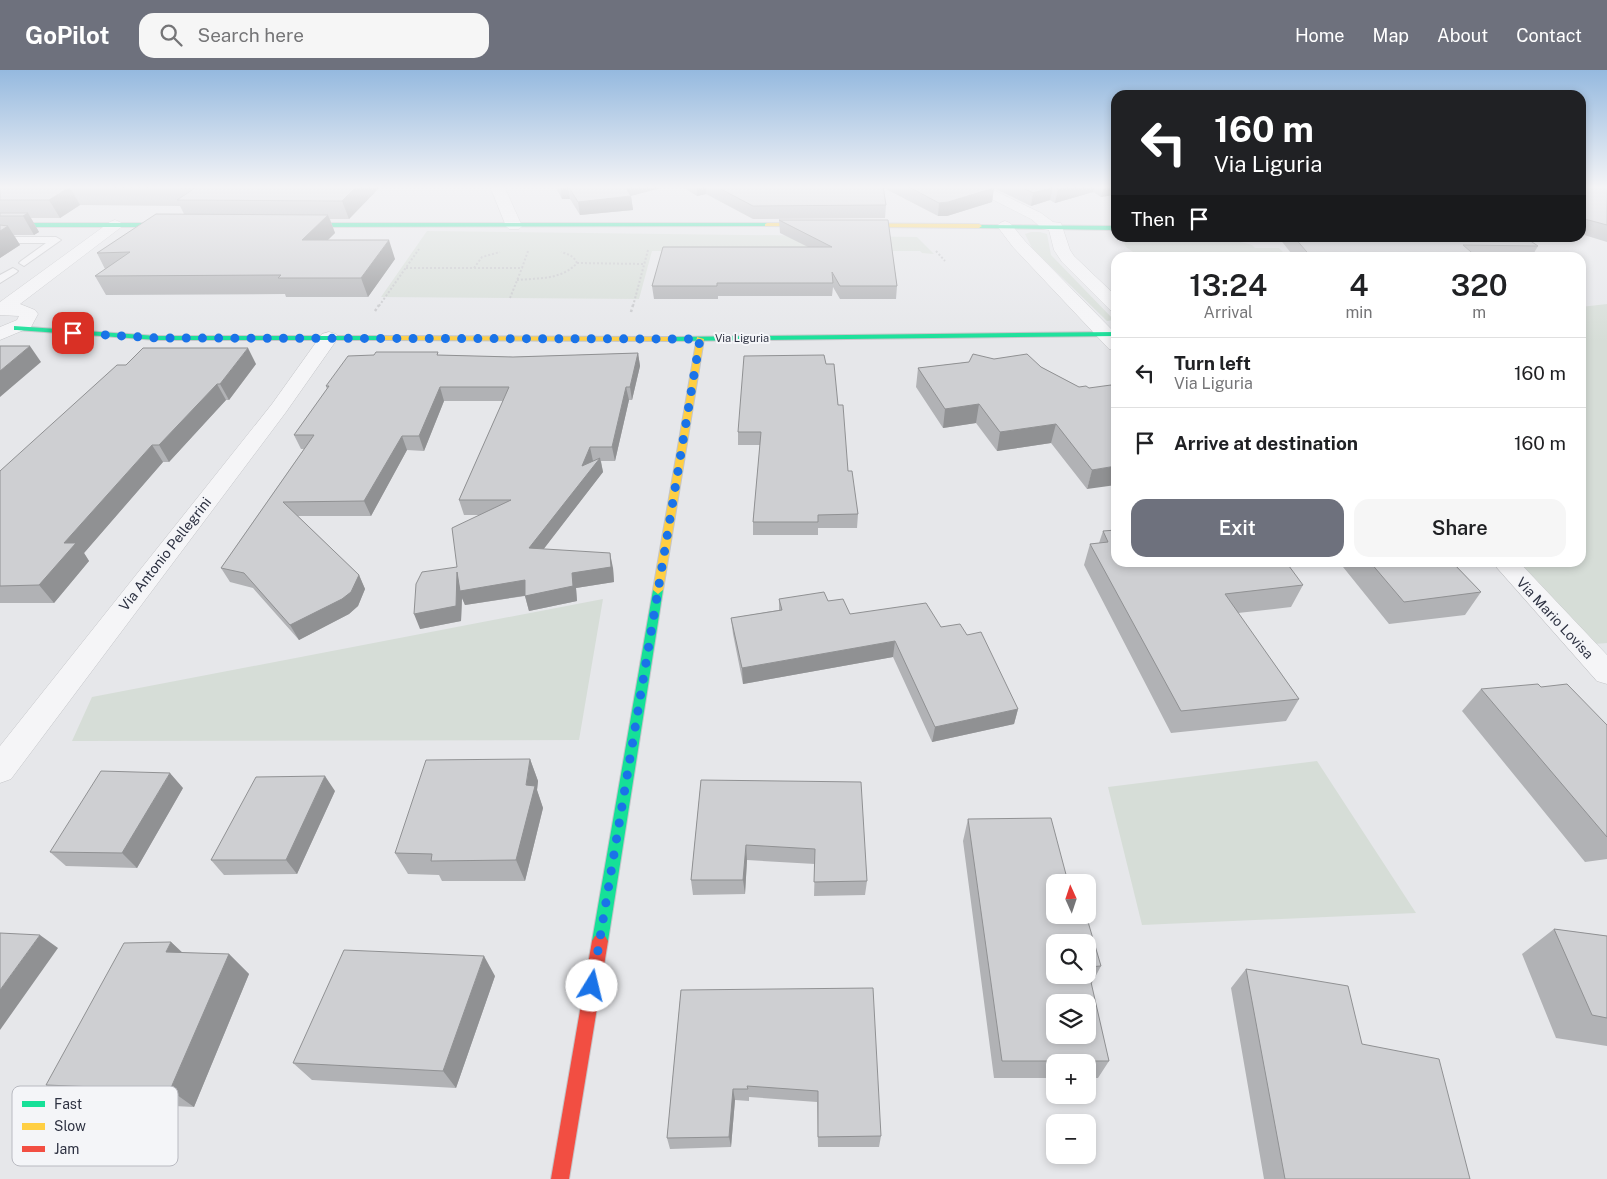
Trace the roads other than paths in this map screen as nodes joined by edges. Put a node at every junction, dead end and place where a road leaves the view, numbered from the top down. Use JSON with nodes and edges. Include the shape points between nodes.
{"nodes":[{"id":1,"x":98,"y":238,"type":"edge"},
{"id":2,"x":1014,"y":238,"type":"edge"},
{"id":3,"x":1057,"y":238,"type":"edge"},
{"id":4,"x":0,"y":240,"type":"edge"},
{"id":5,"x":24,"y":263,"type":"dead end"},
{"id":6,"x":13,"y":271,"type":"dead end"},
{"id":7,"x":0,"y":280,"type":"edge"},
{"id":8,"x":1111,"y":301,"type":"edge"},
{"id":9,"x":1,"y":309,"type":"edge"},
{"id":10,"x":17,"y":328,"type":"junction"},
{"id":11,"x":0,"y":334,"type":"edge"},
{"id":12,"x":1111,"y":336,"type":"edge"},
{"id":13,"x":329,"y":338,"type":"junction"},
{"id":14,"x":1111,"y":338,"type":"edge"},
{"id":15,"x":700,"y":339,"type":"junction"},
{"id":16,"x":1509,"y":567,"type":"edge"},
{"id":17,"x":1607,"y":674,"type":"edge"},
{"id":18,"x":0,"y":770,"type":"edge"},
{"id":19,"x":560,"y":1179,"type":"edge"}],
"edges":[{"from":1,"to":9,"type":"street"},
{"from":2,"to":12,"type":"street"},
{"from":3,"to":8,"type":"street","via":[[1068,259]]},
{"from":4,"to":5,"type":"lane","via":[[56,240]]},
{"from":6,"to":7,"type":"lane"},
{"from":9,"to":10,"type":"street","via":[[20,309],[29,314],[25,323]]},
{"from":10,"to":11,"type":"street"},
{"from":10,"to":13,"type":"street","name":"Via Liguria","via":[[157,338]]},
{"from":13,"to":15,"type":"street","name":"Via Liguria"},
{"from":13,"to":18,"type":"street","name":"Via Antonio Pellegrini","via":[[279,408]]},
{"from":14,"to":15,"type":"street","name":"Via Liguria"},
{"from":15,"to":19,"type":"street"},
{"from":16,"to":17,"type":"street","name":"Via Mario Lovisa"}]}
